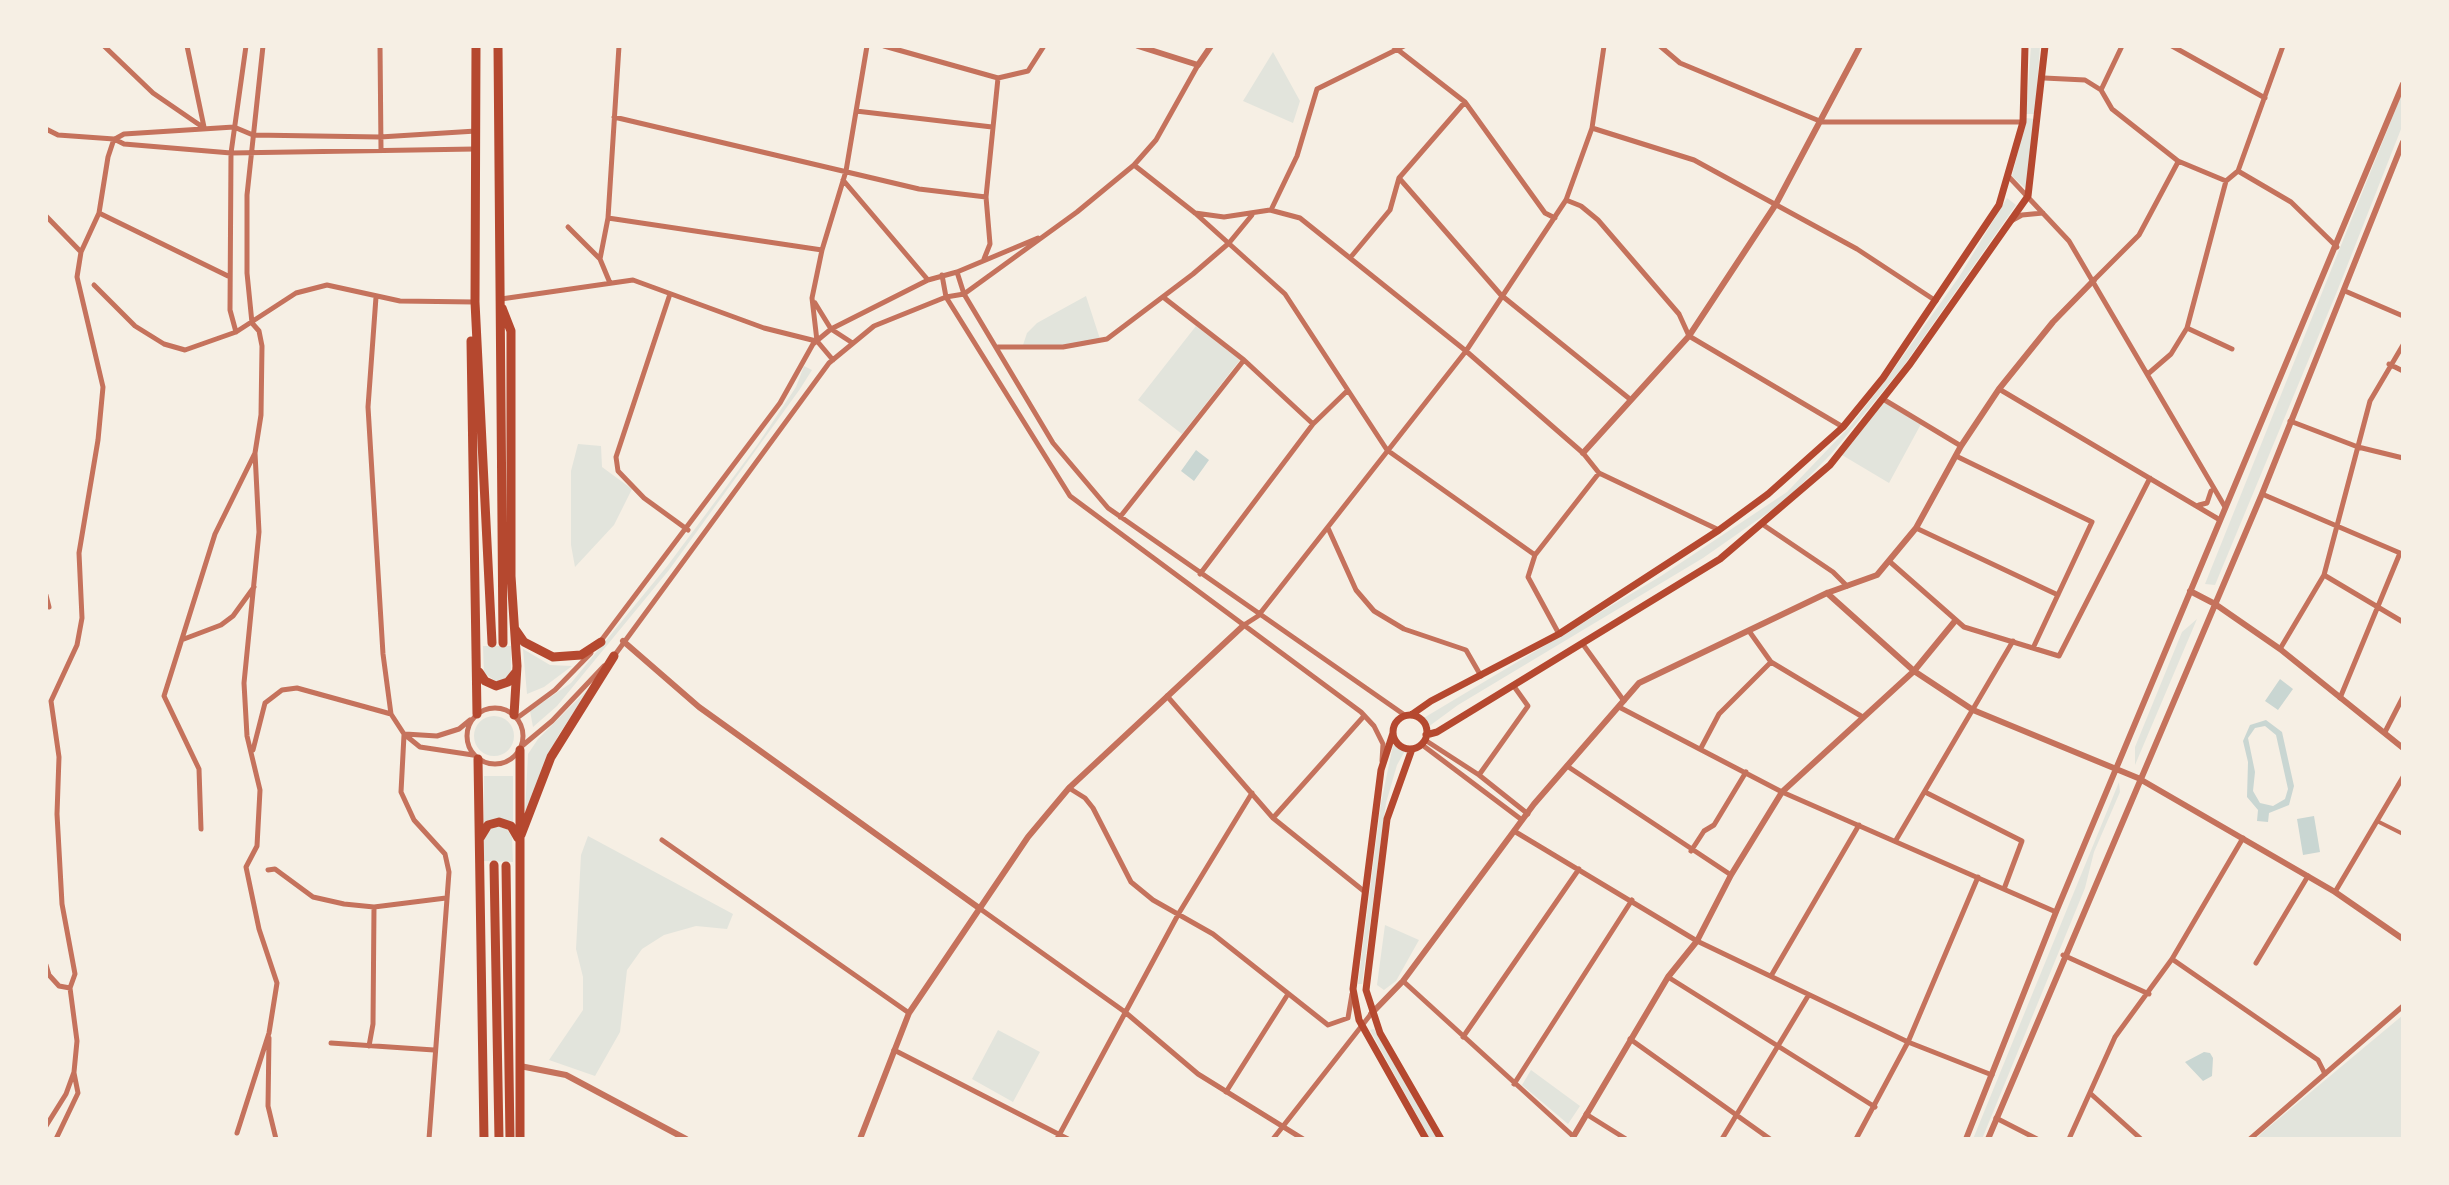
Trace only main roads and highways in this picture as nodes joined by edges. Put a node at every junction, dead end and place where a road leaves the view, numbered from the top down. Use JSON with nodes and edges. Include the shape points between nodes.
{"nodes":[{"id":1,"x":476,"y":46,"type":"edge"},
{"id":2,"x":498,"y":46,"type":"edge"},
{"id":3,"x":2025,"y":46,"type":"edge"},
{"id":4,"x":2045,"y":46,"type":"edge"},
{"id":5,"x":499,"y":299,"type":"junction"},
{"id":6,"x":475,"y":302,"type":"junction"},
{"id":7,"x":514,"y":626,"type":"junction"},
{"id":8,"x":601,"y":642,"type":"road end"},
{"id":9,"x":614,"y":656,"type":"road end"},
{"id":10,"x":478,"y":665,"type":"junction"},
{"id":11,"x":517,"y":666,"type":"junction"},
{"id":12,"x":475,"y":716,"type":"road end"},
{"id":13,"x":515,"y":716,"type":"road end"},
{"id":14,"x":1408,"y":716,"type":"junction"},
{"id":15,"x":1393,"y":733,"type":"junction"},
{"id":16,"x":1424,"y":740,"type":"junction"},
{"id":17,"x":521,"y":748,"type":"road end"},
{"id":18,"x":1412,"y":749,"type":"junction"},
{"id":19,"x":475,"y":757,"type":"road end"},
{"id":20,"x":480,"y":840,"type":"junction"},
{"id":21,"x":518,"y":842,"type":"junction"},
{"id":22,"x":494,"y":865,"type":"dead end"},
{"id":23,"x":506,"y":866,"type":"dead end"},
{"id":24,"x":484,"y":1139,"type":"edge"},
{"id":25,"x":499,"y":1139,"type":"edge"},
{"id":26,"x":510,"y":1139,"type":"edge"},
{"id":27,"x":520,"y":1139,"type":"edge"},
{"id":28,"x":1426,"y":1139,"type":"edge"},
{"id":29,"x":1441,"y":1139,"type":"edge"}],
"edges":[{"from":1,"to":6,"type":"highway"},
{"from":2,"to":5,"type":"highway"},
{"from":3,"to":14,"type":"main road","via":[[2023,122],[1999,205],[1883,378],[1843,427],[1719,530],[1559,634]]},
{"from":4,"to":16,"type":"main road","via":[[2028,196],[1830,465],[1720,559]]},
{"from":5,"to":6,"type":"highway","via":[[497,643]]},
{"from":5,"to":7,"type":"highway","via":[[511,331]]},
{"from":6,"to":10,"type":"highway","via":[[471,390]]},
{"from":7,"to":8,"type":"highway","via":[[524,642],[553,657],[581,655]]},
{"from":7,"to":11,"type":"highway"},
{"from":9,"to":21,"type":"highway","via":[[551,757]]},
{"from":10,"to":11,"type":"highway","via":[[481,677],[496,686],[508,682]]},
{"from":10,"to":12,"type":"highway"},
{"from":11,"to":13,"type":"highway"},
{"from":14,"to":15,"type":"main road","via":[[1395,724]]},
{"from":14,"to":16,"type":"main road","via":[[1425,724]]},
{"from":15,"to":18,"type":"main road","via":[[1397,743]]},
{"from":15,"to":28,"type":"main road","via":[[1381,770],[1353,989],[1361,1024]]},
{"from":16,"to":18,"type":"main road"},
{"from":17,"to":21,"type":"highway"},
{"from":18,"to":29,"type":"main road","via":[[1387,819],[1366,990],[1371,1014]]},
{"from":19,"to":20,"type":"highway"},
{"from":20,"to":21,"type":"highway","via":[[484,829],[499,822],[511,826]]},
{"from":20,"to":24,"type":"highway"},
{"from":21,"to":27,"type":"highway"},
{"from":22,"to":25,"type":"highway"},
{"from":23,"to":26,"type":"highway"}]}
